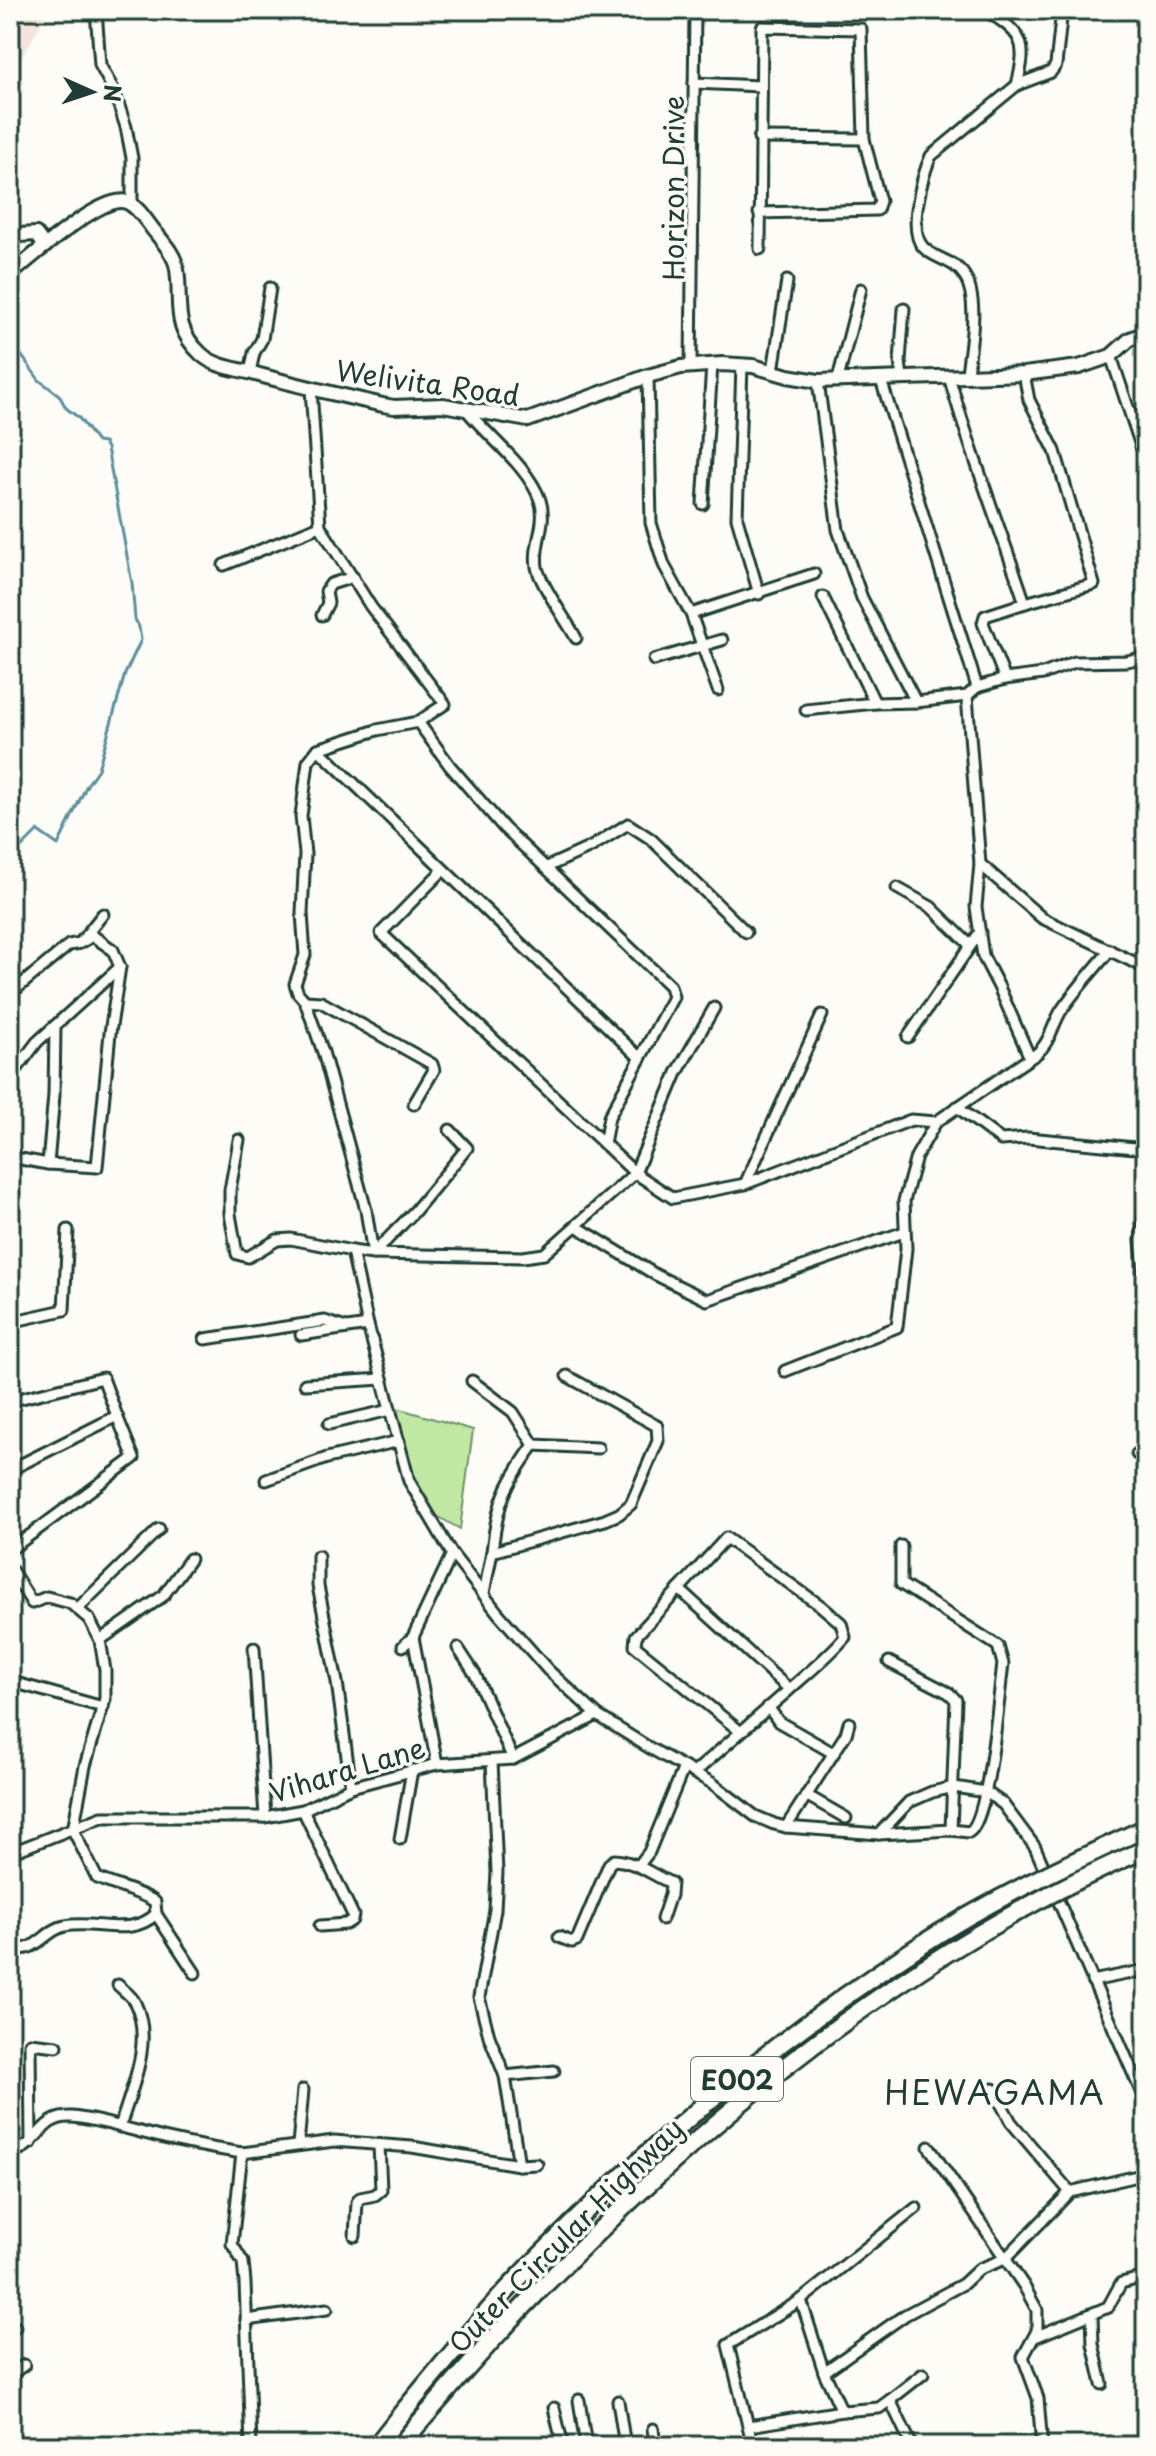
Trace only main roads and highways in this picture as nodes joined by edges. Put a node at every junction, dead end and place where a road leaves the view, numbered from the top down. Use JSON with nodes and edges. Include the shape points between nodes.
{"nodes":[{"id":1,"x":1146,"y":1828,"type":"edge"},
{"id":2,"x":1146,"y":1849,"type":"edge"},
{"id":3,"x":376,"y":2446,"type":"edge"},
{"id":4,"x":400,"y":2446,"type":"edge"}],
"edges":[{"from":1,"to":3,"type":"highway","name":"Outer Circular Highway","number":"E002","bridge":true,"via":[[1037,1878],[916,1948],[772,2051],[600,2197],[507,2291]]},
{"from":2,"to":4,"type":"highway","name":"Outer Circular Highway","number":"E002","bridge":true,"via":[[1056,1890],[926,1964],[780,2070],[676,2156],[603,2226]]}]}
